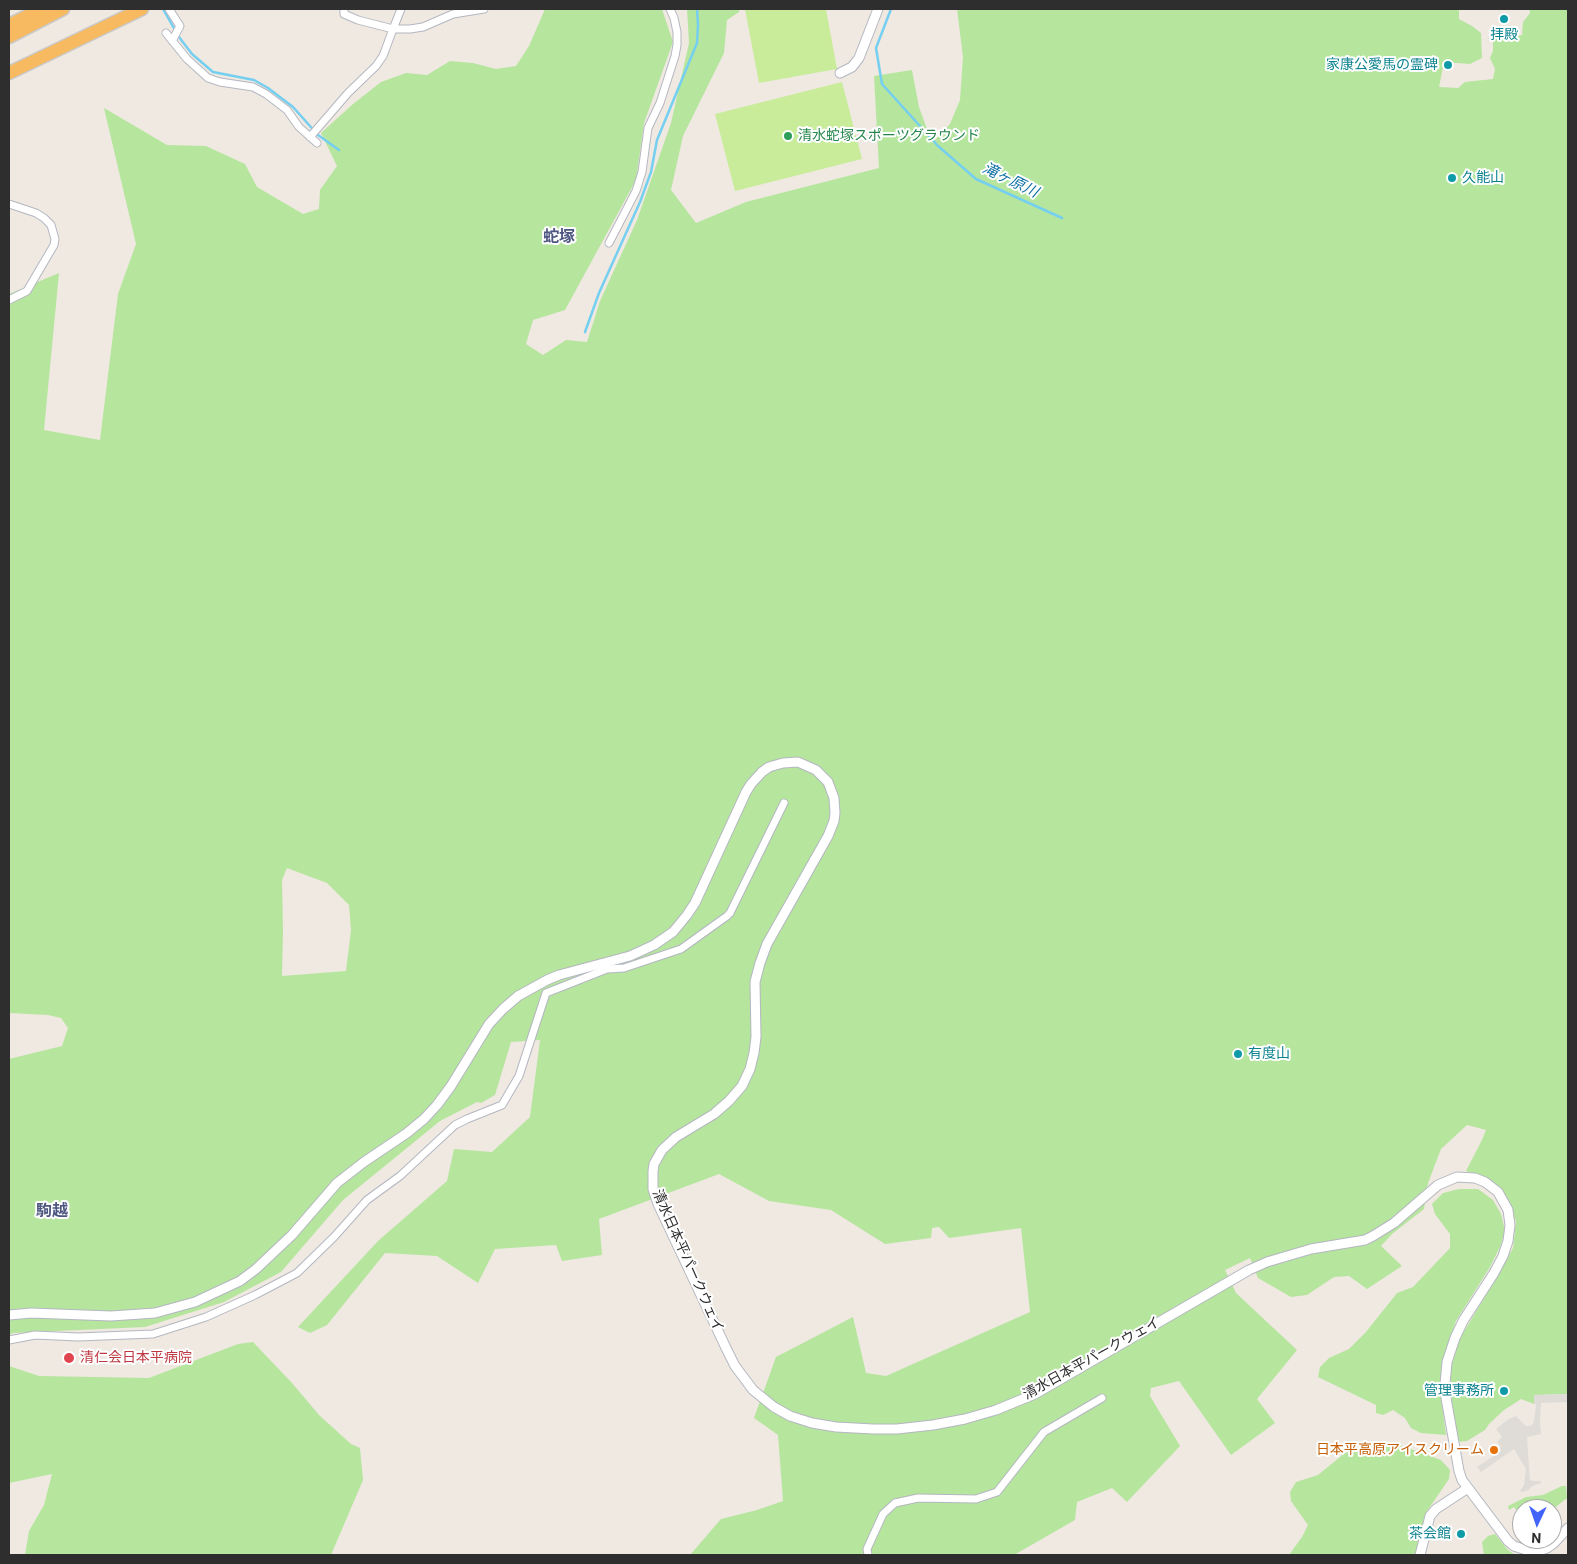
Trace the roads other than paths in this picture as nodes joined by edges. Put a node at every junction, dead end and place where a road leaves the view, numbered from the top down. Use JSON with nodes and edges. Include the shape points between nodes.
{"nodes":[{"id":1,"x":41,"y":9,"type":"edge"},
{"id":2,"x":63,"y":9,"type":"edge"},
{"id":3,"x":142,"y":9,"type":"edge"},
{"id":4,"x":169,"y":9,"type":"edge"},
{"id":5,"x":344,"y":9,"type":"edge"},
{"id":6,"x":401,"y":9,"type":"edge"},
{"id":7,"x":484,"y":9,"type":"edge"},
{"id":8,"x":670,"y":9,"type":"edge"},
{"id":9,"x":878,"y":9,"type":"edge"},
{"id":10,"x":9,"y":25,"type":"edge"},
{"id":11,"x":393,"y":29,"type":"junction"},
{"id":12,"x":166,"y":33,"type":"dead end"},
{"id":13,"x":9,"y":37,"type":"edge"},
{"id":14,"x":172,"y":41,"type":"junction"},
{"id":15,"x":9,"y":73,"type":"edge"},
{"id":16,"x":840,"y":73,"type":"dead end"},
{"id":17,"x":310,"y":136,"type":"junction"},
{"id":18,"x":317,"y":143,"type":"dead end"},
{"id":19,"x":9,"y":204,"type":"edge"},
{"id":20,"x":609,"y":243,"type":"dead end"},
{"id":21,"x":9,"y":300,"type":"edge"},
{"id":22,"x":784,"y":803,"type":"dead end"},
{"id":23,"x":9,"y":1315,"type":"edge"},
{"id":24,"x":9,"y":1340,"type":"edge"},
{"id":25,"x":1102,"y":1398,"type":"dead end"},
{"id":26,"x":1468,"y":1488,"type":"junction"},
{"id":27,"x":1568,"y":1528,"type":"edge"},
{"id":28,"x":868,"y":1555,"type":"edge"},
{"id":29,"x":1420,"y":1555,"type":"edge"}],
"edges":[{"from":1,"to":10,"type":"highway"},
{"from":2,"to":13,"type":"highway"},
{"from":3,"to":15,"type":"highway"},
{"from":4,"to":14,"type":"street","via":[[180,26]]},
{"from":5,"to":11,"type":"street","via":[[344,14],[358,20]]},
{"from":6,"to":11,"type":"street"},
{"from":7,"to":11,"type":"street","via":[[453,14],[423,27]]},
{"from":8,"to":20,"type":"street","via":[[677,32],[675,56],[648,128],[636,191]]},
{"from":9,"to":16,"type":"street","via":[[859,58],[852,67]]},
{"from":11,"to":17,"type":"street","via":[[376,66]]},
{"from":12,"to":14,"type":"street"},
{"from":14,"to":17,"type":"street","via":[[208,78],[253,87],[266,94],[287,110]]},
{"from":17,"to":18,"type":"street"},
{"from":19,"to":21,"type":"street","via":[[44,218],[51,225],[55,239],[28,291]]},
{"from":22,"to":24,"type":"street","via":[[727,916],[681,949],[624,968],[607,969],[546,993],[519,1076],[502,1105],[455,1125],[400,1176],[367,1200],[298,1273],[206,1317],[153,1334],[35,1335]]},
{"from":23,"to":26,"type":"street","name":"清水日本平パークウェイ","via":[[155,1313],[202,1299],[256,1270],[337,1183],[431,1112],[489,1024],[518,996],[559,975],[630,956],[673,932],[695,903],[756,777],[769,767],[798,762],[816,770],[828,782],[834,798],[834,821],[760,962],[755,982],[754,1053],[750,1069],[742,1086],[729,1101],[662,1150],[654,1164],[652,1180],[658,1204],[726,1348],[753,1390],[774,1407],[801,1420],[836,1427],[897,1429],[947,1423],[996,1410],[1035,1394],[1250,1270],[1311,1249],[1365,1240],[1394,1223],[1438,1185],[1457,1177],[1475,1178],[1498,1192],[1508,1210],[1510,1234],[1494,1273],[1463,1321],[1451,1349],[1446,1372],[1446,1398],[1459,1471]]},
{"from":25,"to":28,"type":"street","via":[[1044,1432],[997,1492],[976,1499],[918,1498],[895,1503],[883,1514]]},
{"from":26,"to":27,"type":"street","via":[[1508,1541],[1520,1549],[1539,1551],[1547,1548]]},
{"from":26,"to":29,"type":"street","via":[[1430,1516]]}]}
